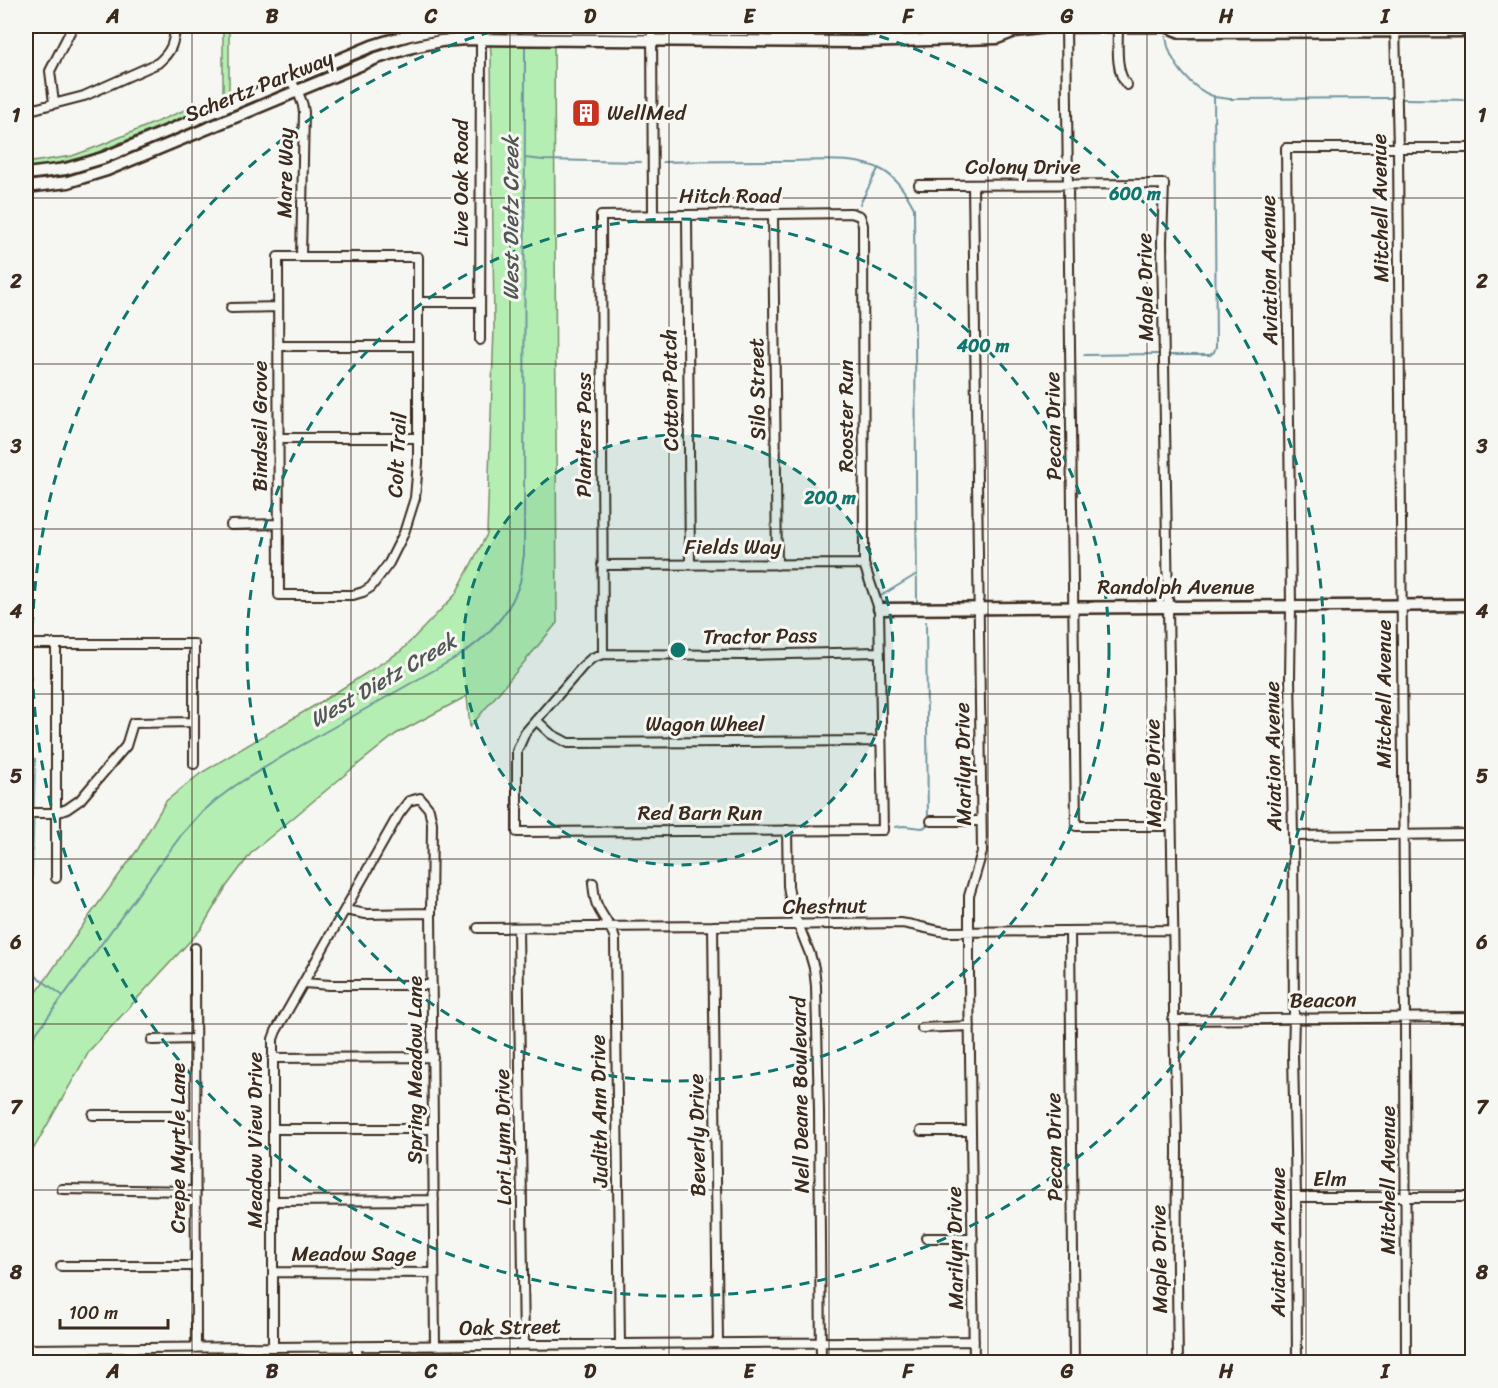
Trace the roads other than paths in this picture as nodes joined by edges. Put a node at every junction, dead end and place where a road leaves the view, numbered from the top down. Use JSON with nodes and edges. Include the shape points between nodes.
{"nodes":[{"id":1,"x":73,"y":26,"type":"edge"},
{"id":2,"x":176,"y":26,"type":"edge"},
{"id":3,"x":482,"y":26,"type":"edge"},
{"id":4,"x":1066,"y":26,"type":"edge"},
{"id":5,"x":1118,"y":26,"type":"edge"},
{"id":6,"x":1167,"y":26,"type":"edge"},
{"id":7,"x":595,"y":27,"type":"edge"},
{"id":8,"x":937,"y":27,"type":"junction"},
{"id":9,"x":974,"y":27,"type":"edge"},
{"id":10,"x":1395,"y":28,"type":"edge"},
{"id":11,"x":652,"y":29,"type":"junction"},
{"id":12,"x":811,"y":29,"type":"junction"},
{"id":13,"x":861,"y":29,"type":"junction"},
{"id":14,"x":1180,"y":29,"type":"edge"},
{"id":15,"x":1234,"y":29,"type":"edge"},
{"id":16,"x":734,"y":30,"type":"junction"},
{"id":17,"x":1015,"y":31,"type":"junction"},
{"id":18,"x":1473,"y":31,"type":"edge"},
{"id":19,"x":695,"y":35,"type":"junction"},
{"id":20,"x":481,"y":40,"type":"junction"},
{"id":21,"x":936,"y":40,"type":"junction"},
{"id":22,"x":973,"y":40,"type":"junction"},
{"id":23,"x":595,"y":41,"type":"junction"},
{"id":24,"x":652,"y":42,"type":"junction"},
{"id":25,"x":734,"y":42,"type":"junction"},
{"id":26,"x":811,"y":42,"type":"junction"},
{"id":27,"x":861,"y":42,"type":"junction"},
{"id":28,"x":291,"y":81,"type":"junction"},
{"id":29,"x":1127,"y":86,"type":"dead end"},
{"id":30,"x":297,"y":91,"type":"junction"},
{"id":31,"x":54,"y":104,"type":"junction"},
{"id":32,"x":26,"y":111,"type":"edge"},
{"id":33,"x":1398,"y":148,"type":"junction"},
{"id":34,"x":1473,"y":148,"type":"edge"},
{"id":35,"x":26,"y":174,"type":"edge"},
{"id":36,"x":919,"y":184,"type":"dead end"},
{"id":37,"x":1164,"y":184,"type":"joint"},
{"id":38,"x":973,"y":185,"type":"junction"},
{"id":39,"x":1069,"y":185,"type":"junction"},
{"id":40,"x":26,"y":187,"type":"edge"},
{"id":41,"x":653,"y":214,"type":"junction"},
{"id":42,"x":687,"y":214,"type":"junction"},
{"id":43,"x":773,"y":214,"type":"junction"},
{"id":44,"x":601,"y":216,"type":"joint"},
{"id":45,"x":860,"y":216,"type":"joint"},
{"id":46,"x":302,"y":257,"type":"junction"},
{"id":47,"x":418,"y":302,"type":"junction"},
{"id":48,"x":480,"y":302,"type":"junction"},
{"id":49,"x":278,"y":307,"type":"junction"},
{"id":50,"x":231,"y":308,"type":"dead end"},
{"id":51,"x":480,"y":340,"type":"dead end"},
{"id":52,"x":278,"y":346,"type":"junction"},
{"id":53,"x":418,"y":346,"type":"junction"},
{"id":54,"x":278,"y":438,"type":"junction"},
{"id":55,"x":418,"y":438,"type":"junction"},
{"id":56,"x":279,"y":524,"type":"junction"},
{"id":57,"x":231,"y":525,"type":"dead end"},
{"id":58,"x":864,"y":564,"type":"junction"},
{"id":59,"x":602,"y":565,"type":"junction"},
{"id":60,"x":690,"y":565,"type":"junction"},
{"id":61,"x":777,"y":565,"type":"junction"},
{"id":62,"x":279,"y":595,"type":"joint"},
{"id":63,"x":1473,"y":604,"type":"edge"},
{"id":64,"x":1402,"y":605,"type":"junction"},
{"id":65,"x":1291,"y":606,"type":"junction"},
{"id":66,"x":1168,"y":607,"type":"junction"},
{"id":67,"x":980,"y":608,"type":"junction"},
{"id":68,"x":1074,"y":608,"type":"junction"},
{"id":69,"x":879,"y":609,"type":"junction"},
{"id":70,"x":26,"y":644,"type":"edge"},
{"id":71,"x":56,"y":644,"type":"junction"},
{"id":72,"x":879,"y":652,"type":"junction"},
{"id":73,"x":603,"y":654,"type":"junction"},
{"id":74,"x":536,"y":720,"type":"junction"},
{"id":75,"x":194,"y":722,"type":"junction"},
{"id":76,"x":881,"y":741,"type":"junction"},
{"id":77,"x":194,"y":764,"type":"dead end"},
{"id":78,"x":420,"y":798,"type":"joint"},
{"id":79,"x":26,"y":813,"type":"edge"},
{"id":80,"x":56,"y":813,"type":"junction"},
{"id":81,"x":931,"y":821,"type":"dead end"},
{"id":82,"x":981,"y":821,"type":"junction"},
{"id":83,"x":1171,"y":826,"type":"junction"},
{"id":84,"x":787,"y":830,"type":"junction"},
{"id":85,"x":883,"y":830,"type":"joint"},
{"id":86,"x":1473,"y":834,"type":"edge"},
{"id":87,"x":1403,"y":835,"type":"junction"},
{"id":88,"x":1293,"y":836,"type":"junction"},
{"id":89,"x":56,"y":878,"type":"dead end"},
{"id":90,"x":593,"y":883,"type":"dead end"},
{"id":91,"x":345,"y":910,"type":"junction"},
{"id":92,"x":431,"y":913,"type":"junction"},
{"id":93,"x":798,"y":925,"type":"junction"},
{"id":94,"x":713,"y":926,"type":"junction"},
{"id":95,"x":610,"y":927,"type":"junction"},
{"id":96,"x":478,"y":928,"type":"dead end"},
{"id":97,"x":518,"y":928,"type":"junction"},
{"id":98,"x":1173,"y":930,"type":"junction"},
{"id":99,"x":969,"y":931,"type":"junction"},
{"id":100,"x":1070,"y":931,"type":"junction"},
{"id":101,"x":195,"y":948,"type":"dead end"},
{"id":102,"x":304,"y":983,"type":"junction"},
{"id":103,"x":432,"y":985,"type":"junction"},
{"id":104,"x":1405,"y":1017,"type":"junction"},
{"id":105,"x":1473,"y":1017,"type":"edge"},
{"id":106,"x":1294,"y":1018,"type":"junction"},
{"id":107,"x":1173,"y":1020,"type":"junction"},
{"id":108,"x":970,"y":1026,"type":"junction"},
{"id":109,"x":922,"y":1028,"type":"dead end"},
{"id":110,"x":195,"y":1039,"type":"junction"},
{"id":111,"x":152,"y":1040,"type":"dead end"},
{"id":112,"x":433,"y":1057,"type":"junction"},
{"id":113,"x":273,"y":1058,"type":"junction"},
{"id":114,"x":93,"y":1115,"type":"dead end"},
{"id":115,"x":196,"y":1115,"type":"junction"},
{"id":116,"x":274,"y":1129,"type":"junction"},
{"id":117,"x":433,"y":1129,"type":"junction"},
{"id":118,"x":921,"y":1131,"type":"dead end"},
{"id":119,"x":971,"y":1131,"type":"junction"},
{"id":120,"x":63,"y":1189,"type":"dead end"},
{"id":121,"x":196,"y":1191,"type":"junction"},
{"id":122,"x":1296,"y":1197,"type":"junction"},
{"id":123,"x":1406,"y":1197,"type":"junction"},
{"id":124,"x":1473,"y":1197,"type":"edge"},
{"id":125,"x":434,"y":1200,"type":"junction"},
{"id":126,"x":274,"y":1201,"type":"junction"},
{"id":127,"x":926,"y":1238,"type":"dead end"},
{"id":128,"x":973,"y":1238,"type":"junction"},
{"id":129,"x":61,"y":1266,"type":"dead end"},
{"id":130,"x":196,"y":1266,"type":"junction"},
{"id":131,"x":273,"y":1272,"type":"junction"},
{"id":132,"x":434,"y":1273,"type":"junction"},
{"id":133,"x":974,"y":1341,"type":"junction"},
{"id":134,"x":820,"y":1342,"type":"junction"},
{"id":135,"x":718,"y":1343,"type":"junction"},
{"id":136,"x":620,"y":1344,"type":"junction"},
{"id":137,"x":524,"y":1345,"type":"junction"},
{"id":138,"x":357,"y":1346,"type":"junction"},
{"id":139,"x":435,"y":1346,"type":"junction"},
{"id":140,"x":273,"y":1347,"type":"junction"},
{"id":141,"x":196,"y":1348,"type":"junction"},
{"id":142,"x":26,"y":1349,"type":"edge"},
{"id":143,"x":357,"y":1362,"type":"edge"},
{"id":144,"x":821,"y":1362,"type":"edge"},
{"id":145,"x":974,"y":1362,"type":"edge"},
{"id":146,"x":1074,"y":1362,"type":"edge"},
{"id":147,"x":1178,"y":1362,"type":"edge"},
{"id":148,"x":1297,"y":1362,"type":"edge"},
{"id":149,"x":1406,"y":1362,"type":"edge"}],
"edges":[{"from":1,"to":31,"type":"street","via":[[50,71]]},
{"from":2,"to":31,"type":"street","via":[[171,49],[158,63],[84,96]]},
{"from":3,"to":7,"type":"main road","name":"Schertz Parkway"},
{"from":3,"to":20,"type":"main road","name":"Live Oak Road"},
{"from":3,"to":28,"type":"main road","name":"Schertz Parkway","via":[[409,34]]},
{"from":4,"to":5,"type":"main road","name":"Schertz Parkway"},
{"from":4,"to":17,"type":"main road","name":"Schertz Parkway"},
{"from":4,"to":39,"type":"street","name":"Pecan Drive"},
{"from":5,"to":6,"type":"main road","name":"Schertz Parkway"},
{"from":5,"to":29,"type":"street","via":[[1119,69]]},
{"from":6,"to":14,"type":"main road","name":"Schertz Parkway"},
{"from":7,"to":11,"type":"main road","name":"Schertz Parkway"},
{"from":7,"to":23,"type":"street"},
{"from":8,"to":9,"type":"main road","name":"Schertz Parkway"},
{"from":8,"to":13,"type":"main road","name":"Schertz Parkway"},
{"from":8,"to":21,"type":"main road"},
{"from":9,"to":17,"type":"main road","name":"Schertz Parkway","via":[[998,26]]},
{"from":9,"to":22,"type":"main road"},
{"from":10,"to":15,"type":"main road","name":"Schertz Parkway"},
{"from":10,"to":18,"type":"main road","name":"Schertz Parkway"},
{"from":10,"to":33,"type":"street","name":"Mitchell Avenue"},
{"from":11,"to":19,"type":"main road","name":"Schertz Parkway"},
{"from":11,"to":24,"type":"street"},
{"from":12,"to":13,"type":"main road","name":"Schertz Parkway"},
{"from":12,"to":16,"type":"main road","name":"Schertz Parkway"},
{"from":12,"to":26,"type":"main road"},
{"from":13,"to":27,"type":"main road"},
{"from":14,"to":15,"type":"main road","name":"Schertz Parkway"},
{"from":16,"to":19,"type":"main road","name":"Schertz Parkway"},
{"from":16,"to":25,"type":"main road"},
{"from":17,"to":22,"type":"main road","name":"Schertz Parkway","via":[[997,39]]},
{"from":19,"to":24,"type":"main road","name":"Schertz Parkway"},
{"from":19,"to":25,"type":"main road","name":"Schertz Parkway"},
{"from":20,"to":23,"type":"main road","name":"Schertz Parkway"},
{"from":20,"to":30,"type":"main road","name":"Schertz Parkway","via":[[441,41],[412,47]]},
{"from":20,"to":48,"type":"street","name":"Live Oak Road"},
{"from":21,"to":22,"type":"main road","name":"Schertz Parkway"},
{"from":21,"to":27,"type":"main road","name":"Schertz Parkway"},
{"from":23,"to":24,"type":"main road","name":"Schertz Parkway"},
{"from":24,"to":41,"type":"street"},
{"from":25,"to":26,"type":"main road","name":"Schertz Parkway"},
{"from":26,"to":27,"type":"main road","name":"Schertz Parkway"},
{"from":28,"to":30,"type":"street","name":"Mare Way"},
{"from":28,"to":35,"type":"main road","name":"Schertz Parkway","via":[[103,158],[66,169]]},
{"from":30,"to":40,"type":"main road","name":"Schertz Parkway","via":[[107,170],[68,182]]},
{"from":30,"to":46,"type":"street","name":"Mare Way","via":[[304,112]]},
{"from":31,"to":32,"type":"street"},
{"from":33,"to":34,"type":"street"},
{"from":33,"to":64,"type":"street","name":"Mitchell Avenue"},
{"from":33,"to":65,"type":"street","name":"Aviation Avenue","via":[[1286,148]]},
{"from":36,"to":38,"type":"street","name":"Colony Drive"},
{"from":37,"to":39,"type":"street","name":"Colony Drive"},
{"from":37,"to":66,"type":"street","name":"Maple Drive"},
{"from":38,"to":39,"type":"street","name":"Colony Drive"},
{"from":38,"to":67,"type":"street","name":"Marilyn Drive"},
{"from":39,"to":68,"type":"street","name":"Pecan Drive"},
{"from":41,"to":42,"type":"street","name":"Hitch Road"},
{"from":41,"to":44,"type":"street","name":"Hitch Road"},
{"from":42,"to":43,"type":"street","name":"Hitch Road"},
{"from":42,"to":60,"type":"street","name":"Cotton Patch"},
{"from":43,"to":45,"type":"street","name":"Hitch Road"},
{"from":43,"to":61,"type":"street","name":"Silo Street"},
{"from":44,"to":59,"type":"street","name":"Planters Pass"},
{"from":45,"to":58,"type":"street","name":"Rooster Run"},
{"from":46,"to":47,"type":"street","name":"Colt Trail","via":[[418,256]]},
{"from":46,"to":49,"type":"street","name":"Bindseil Grove","via":[[278,257]]},
{"from":47,"to":48,"type":"street"},
{"from":47,"to":53,"type":"street","name":"Colt Trail"},
{"from":48,"to":51,"type":"street","name":"Live Oak Road"},
{"from":49,"to":50,"type":"street"},
{"from":49,"to":52,"type":"street","name":"Bindseil Grove"},
{"from":52,"to":53,"type":"street"},
{"from":52,"to":54,"type":"street","name":"Bindseil Grove"},
{"from":53,"to":55,"type":"street","name":"Colt Trail"},
{"from":54,"to":55,"type":"street"},
{"from":54,"to":56,"type":"street","name":"Bindseil Grove"},
{"from":55,"to":62,"type":"street","name":"Colt Trail","via":[[418,480],[410,516],[396,550],[375,582],[353,595]]},
{"from":56,"to":57,"type":"street"},
{"from":56,"to":62,"type":"street","name":"Bindseil Grove"},
{"from":58,"to":61,"type":"street","name":"Fields Way"},
{"from":58,"to":69,"type":"street","name":"Rooster Run"},
{"from":59,"to":60,"type":"street","name":"Fields Way"},
{"from":59,"to":73,"type":"street","name":"Planters Pass"},
{"from":60,"to":61,"type":"street","name":"Fields Way"},
{"from":63,"to":64,"type":"main road","name":"Randolph Avenue"},
{"from":64,"to":65,"type":"main road","name":"Randolph Avenue"},
{"from":64,"to":87,"type":"street","name":"Mitchell Avenue"},
{"from":65,"to":66,"type":"main road","name":"Randolph Avenue"},
{"from":65,"to":88,"type":"street","name":"Aviation Avenue"},
{"from":66,"to":68,"type":"main road","name":"Randolph Avenue"},
{"from":66,"to":83,"type":"street","name":"Maple Drive"},
{"from":67,"to":68,"type":"main road","name":"Randolph Avenue"},
{"from":67,"to":69,"type":"main road","name":"Randolph Avenue"},
{"from":67,"to":82,"type":"street","name":"Marilyn Drive"},
{"from":68,"to":83,"type":"street","name":"Pecan Drive","via":[[1076,826]]},
{"from":69,"to":72,"type":"street","name":"Rooster Run"},
{"from":70,"to":71,"type":"street"},
{"from":71,"to":75,"type":"street","via":[[194,644]]},
{"from":71,"to":80,"type":"street"},
{"from":72,"to":73,"type":"street","name":"Tractor Pass"},
{"from":72,"to":76,"type":"street","name":"Rooster Run"},
{"from":73,"to":74,"type":"street","via":[[583,666]]},
{"from":74,"to":76,"type":"street","name":"Wagon Wheel","via":[[568,743]]},
{"from":74,"to":84,"type":"street","name":"Red Barn Run","via":[[517,751],[517,832]]},
{"from":75,"to":77,"type":"street"},
{"from":75,"to":80,"type":"street","via":[[133,723],[126,746],[80,800]]},
{"from":76,"to":85,"type":"street","name":"Rooster Run"},
{"from":78,"to":91,"type":"street","name":"Meadow View Drive","via":[[409,801],[399,814]]},
{"from":78,"to":92,"type":"street","name":"Spring Meadow Lane","via":[[429,809],[432,823]]},
{"from":79,"to":80,"type":"street"},
{"from":80,"to":89,"type":"street"},
{"from":81,"to":82,"type":"street"},
{"from":82,"to":99,"type":"street","name":"Marilyn Drive","via":[[982,852],[969,896]]},
{"from":83,"to":98,"type":"street","name":"Maple Drive"},
{"from":84,"to":85,"type":"street","name":"Red Barn Run"},
{"from":84,"to":93,"type":"street","name":"Nell Deane Boulevard","via":[[788,886]]},
{"from":86,"to":87,"type":"street"},
{"from":87,"to":88,"type":"street"},
{"from":87,"to":104,"type":"street","name":"Mitchell Avenue"},
{"from":88,"to":106,"type":"street","name":"Aviation Avenue"},
{"from":90,"to":95,"type":"street","name":"Judith Ann Drive","via":[[598,908]]},
{"from":91,"to":92,"type":"street","via":[[366,914]]},
{"from":91,"to":102,"type":"street","name":"Meadow View Drive"},
{"from":92,"to":103,"type":"street","name":"Spring Meadow Lane"},
{"from":93,"to":94,"type":"street","name":"Chestnut"},
{"from":93,"to":99,"type":"street","name":"Chestnut","via":[[901,923],[941,931]]},
{"from":93,"to":134,"type":"street","name":"Nell Deane Boulevard","via":[[814,968],[816,986]]},
{"from":94,"to":95,"type":"street","name":"Chestnut"},
{"from":94,"to":135,"type":"street","name":"Beverly Drive"},
{"from":95,"to":97,"type":"street","name":"Chestnut"},
{"from":95,"to":136,"type":"street","name":"Judith Ann Drive","via":[[615,939]]},
{"from":96,"to":97,"type":"street","name":"Chestnut"},
{"from":97,"to":137,"type":"street","name":"Lori Lynn Drive"},
{"from":98,"to":100,"type":"street","name":"Chestnut"},
{"from":98,"to":107,"type":"street","name":"Maple Drive"},
{"from":99,"to":100,"type":"street","name":"Chestnut"},
{"from":99,"to":108,"type":"street","name":"Marilyn Drive"},
{"from":100,"to":146,"type":"street","name":"Pecan Drive"},
{"from":101,"to":110,"type":"street","name":"Crepe Myrtle Lane"},
{"from":102,"to":103,"type":"street"},
{"from":102,"to":113,"type":"street","name":"Meadow View Drive","via":[[276,1031]]},
{"from":103,"to":112,"type":"street","name":"Spring Meadow Lane"},
{"from":104,"to":105,"type":"street","name":"Beacon"},
{"from":104,"to":106,"type":"street","name":"Beacon"},
{"from":104,"to":123,"type":"street","name":"Mitchell Avenue"},
{"from":106,"to":107,"type":"street","name":"Beacon"},
{"from":106,"to":122,"type":"street","name":"Aviation Avenue"},
{"from":107,"to":147,"type":"street","name":"Maple Drive"},
{"from":108,"to":109,"type":"street"},
{"from":108,"to":119,"type":"street","name":"Marilyn Drive"},
{"from":110,"to":111,"type":"street"},
{"from":110,"to":115,"type":"street","name":"Crepe Myrtle Lane"},
{"from":112,"to":113,"type":"street"},
{"from":112,"to":117,"type":"street","name":"Spring Meadow Lane"},
{"from":113,"to":116,"type":"street","name":"Meadow View Drive"},
{"from":114,"to":115,"type":"street"},
{"from":115,"to":121,"type":"street","name":"Crepe Myrtle Lane"},
{"from":116,"to":117,"type":"street"},
{"from":116,"to":126,"type":"street","name":"Meadow View Drive"},
{"from":117,"to":125,"type":"street","name":"Spring Meadow Lane"},
{"from":118,"to":119,"type":"street"},
{"from":119,"to":128,"type":"street","name":"Marilyn Drive"},
{"from":120,"to":121,"type":"street"},
{"from":121,"to":130,"type":"street","name":"Crepe Myrtle Lane"},
{"from":122,"to":123,"type":"street","name":"Elm"},
{"from":122,"to":148,"type":"street","name":"Aviation Avenue"},
{"from":123,"to":124,"type":"street","name":"Elm"},
{"from":123,"to":149,"type":"street","name":"Mitchell Avenue"},
{"from":125,"to":126,"type":"street"},
{"from":125,"to":132,"type":"street","name":"Spring Meadow Lane"},
{"from":126,"to":131,"type":"street","name":"Meadow View Drive"},
{"from":127,"to":128,"type":"street"},
{"from":128,"to":133,"type":"street","name":"Marilyn Drive"},
{"from":129,"to":130,"type":"street"},
{"from":130,"to":141,"type":"street","name":"Crepe Myrtle Lane"},
{"from":131,"to":132,"type":"street","name":"Meadow Sage"},
{"from":131,"to":140,"type":"street","name":"Meadow View Drive"},
{"from":132,"to":139,"type":"street","name":"Spring Meadow Lane"},
{"from":133,"to":134,"type":"street","name":"Oak Street"},
{"from":133,"to":145,"type":"street"},
{"from":134,"to":135,"type":"street","name":"Oak Street"},
{"from":134,"to":144,"type":"street","name":"Nell Deane Boulevard"},
{"from":135,"to":136,"type":"street","name":"Oak Street"},
{"from":136,"to":137,"type":"street","name":"Oak Street"},
{"from":137,"to":139,"type":"street","name":"Oak Street"},
{"from":138,"to":139,"type":"street","name":"Oak Street"},
{"from":138,"to":140,"type":"street","name":"Oak Street"},
{"from":138,"to":143,"type":"street"},
{"from":140,"to":141,"type":"street","name":"Oak Street"},
{"from":141,"to":142,"type":"street","name":"Oak Street"}]}
